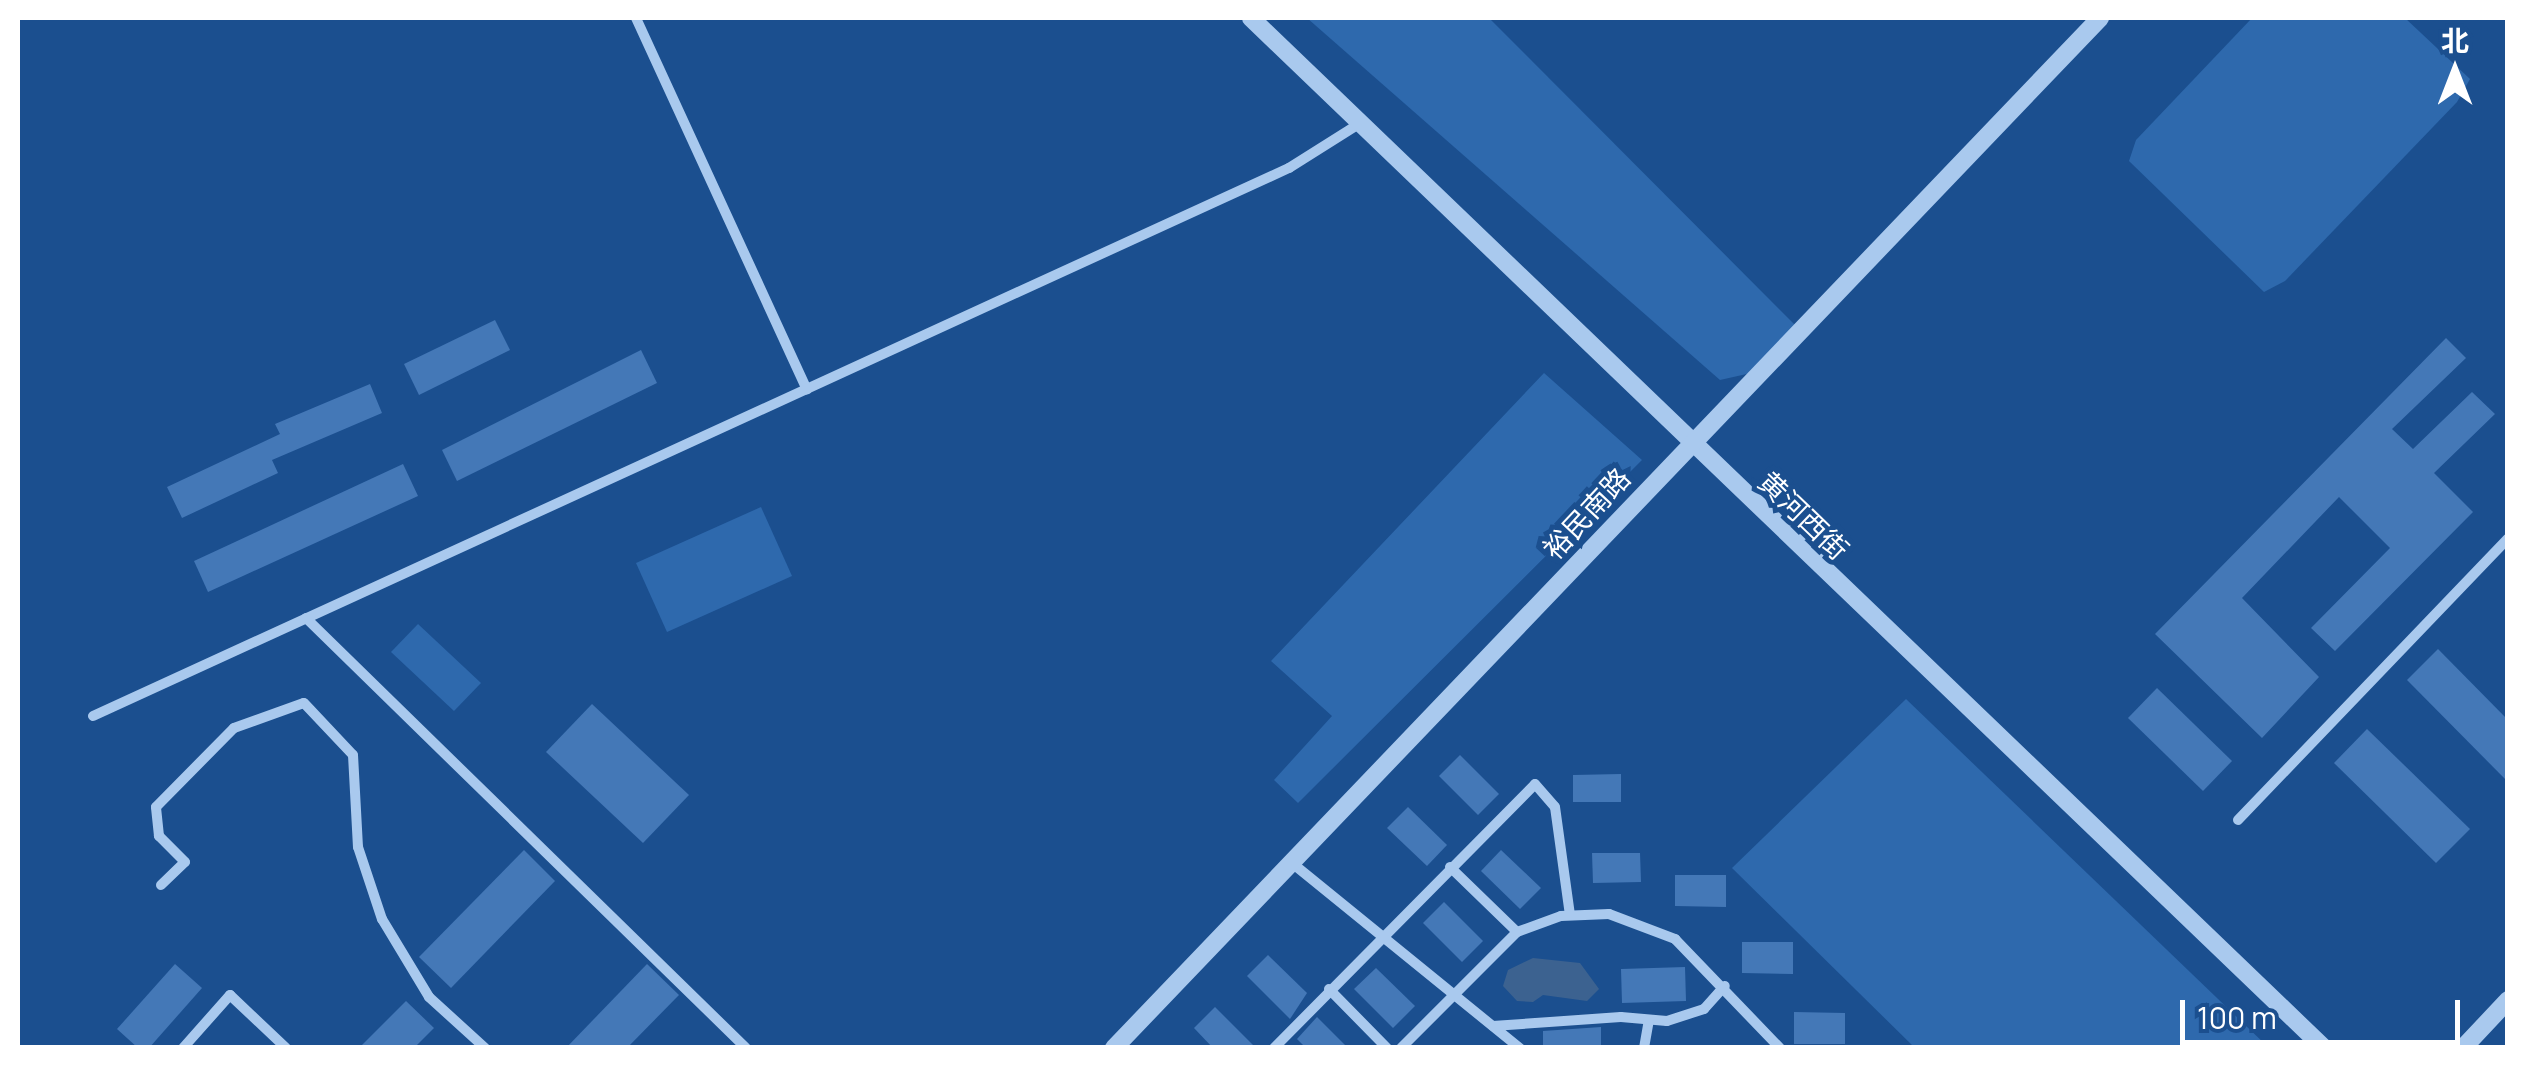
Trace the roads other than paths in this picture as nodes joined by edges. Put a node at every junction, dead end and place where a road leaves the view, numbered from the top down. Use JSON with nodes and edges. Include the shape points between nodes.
{"nodes":[{"id":1,"x":636,"y":18,"type":"edge"},
{"id":2,"x":1250,"y":18,"type":"edge"},
{"id":3,"x":2100,"y":18,"type":"edge"},
{"id":4,"x":1359,"y":124,"type":"junction"},
{"id":5,"x":807,"y":389,"type":"junction"},
{"id":6,"x":1690,"y":444,"type":"junction"},
{"id":7,"x":2508,"y":538,"type":"edge"},
{"id":8,"x":306,"y":618,"type":"junction"},
{"id":9,"x":93,"y":716,"type":"dead end"},
{"id":10,"x":2238,"y":820,"type":"dead end"},
{"id":11,"x":1292,"y":863,"type":"junction"},
{"id":12,"x":1450,"y":868,"type":"junction"},
{"id":13,"x":161,"y":886,"type":"dead end"},
{"id":14,"x":1570,"y":915,"type":"junction"},
{"id":15,"x":1517,"y":932,"type":"junction"},
{"id":16,"x":1379,"y":937,"type":"junction"},
{"id":17,"x":1725,"y":986,"type":"junction"},
{"id":18,"x":1329,"y":989,"type":"junction"},
{"id":19,"x":1456,"y":998,"type":"junction"},
{"id":20,"x":2508,"y":1000,"type":"edge"},
{"id":21,"x":1650,"y":1020,"type":"junction"},
{"id":22,"x":1492,"y":1026,"type":"junction"},
{"id":23,"x":1278,"y":1046,"type":"edge"},
{"id":24,"x":183,"y":1048,"type":"edge"},
{"id":25,"x":286,"y":1048,"type":"edge"},
{"id":26,"x":485,"y":1048,"type":"edge"},
{"id":27,"x":746,"y":1048,"type":"edge"},
{"id":28,"x":1114,"y":1048,"type":"edge"},
{"id":29,"x":1387,"y":1048,"type":"edge"},
{"id":30,"x":1401,"y":1048,"type":"edge"},
{"id":31,"x":1520,"y":1048,"type":"edge"},
{"id":32,"x":1644,"y":1048,"type":"edge"},
{"id":33,"x":1780,"y":1048,"type":"edge"},
{"id":34,"x":2324,"y":1048,"type":"edge"},
{"id":35,"x":2463,"y":1048,"type":"edge"}],
"edges":[{"from":1,"to":5,"type":"street"},
{"from":2,"to":4,"type":"street","name":"黄河西街"},
{"from":3,"to":6,"type":"street","name":"裕民南路"},
{"from":4,"to":5,"type":"street","via":[[1289,168]]},
{"from":4,"to":6,"type":"street","name":"黄河西街"},
{"from":5,"to":8,"type":"street"},
{"from":6,"to":11,"type":"street","name":"裕民南路"},
{"from":6,"to":34,"type":"street","name":"黄河西街"},
{"from":7,"to":10,"type":"street"},
{"from":8,"to":9,"type":"street"},
{"from":8,"to":27,"type":"street"},
{"from":11,"to":16,"type":"street"},
{"from":11,"to":28,"type":"street","name":"裕民南路"},
{"from":12,"to":14,"type":"street","via":[[1535,784],[1554,808]]},
{"from":12,"to":15,"type":"street"},
{"from":12,"to":16,"type":"street"},
{"from":13,"to":26,"type":"street","via":[[185,862],[159,836],[156,806],[234,728],[304,703],[353,755],[358,846],[382,919],[430,996]]},
{"from":14,"to":15,"type":"street"},
{"from":14,"to":17,"type":"street","via":[[1609,914],[1675,940]]},
{"from":15,"to":19,"type":"street"},
{"from":16,"to":18,"type":"street"},
{"from":16,"to":19,"type":"street"},
{"from":17,"to":21,"type":"street","via":[[1704,1009]]},
{"from":17,"to":33,"type":"street"},
{"from":18,"to":23,"type":"street"},
{"from":18,"to":29,"type":"street"},
{"from":19,"to":22,"type":"street"},
{"from":19,"to":30,"type":"street"},
{"from":20,"to":35,"type":"street"},
{"from":21,"to":22,"type":"street"},
{"from":21,"to":32,"type":"street"},
{"from":22,"to":31,"type":"street"},
{"from":24,"to":25,"type":"street","via":[[230,995]]}]}
